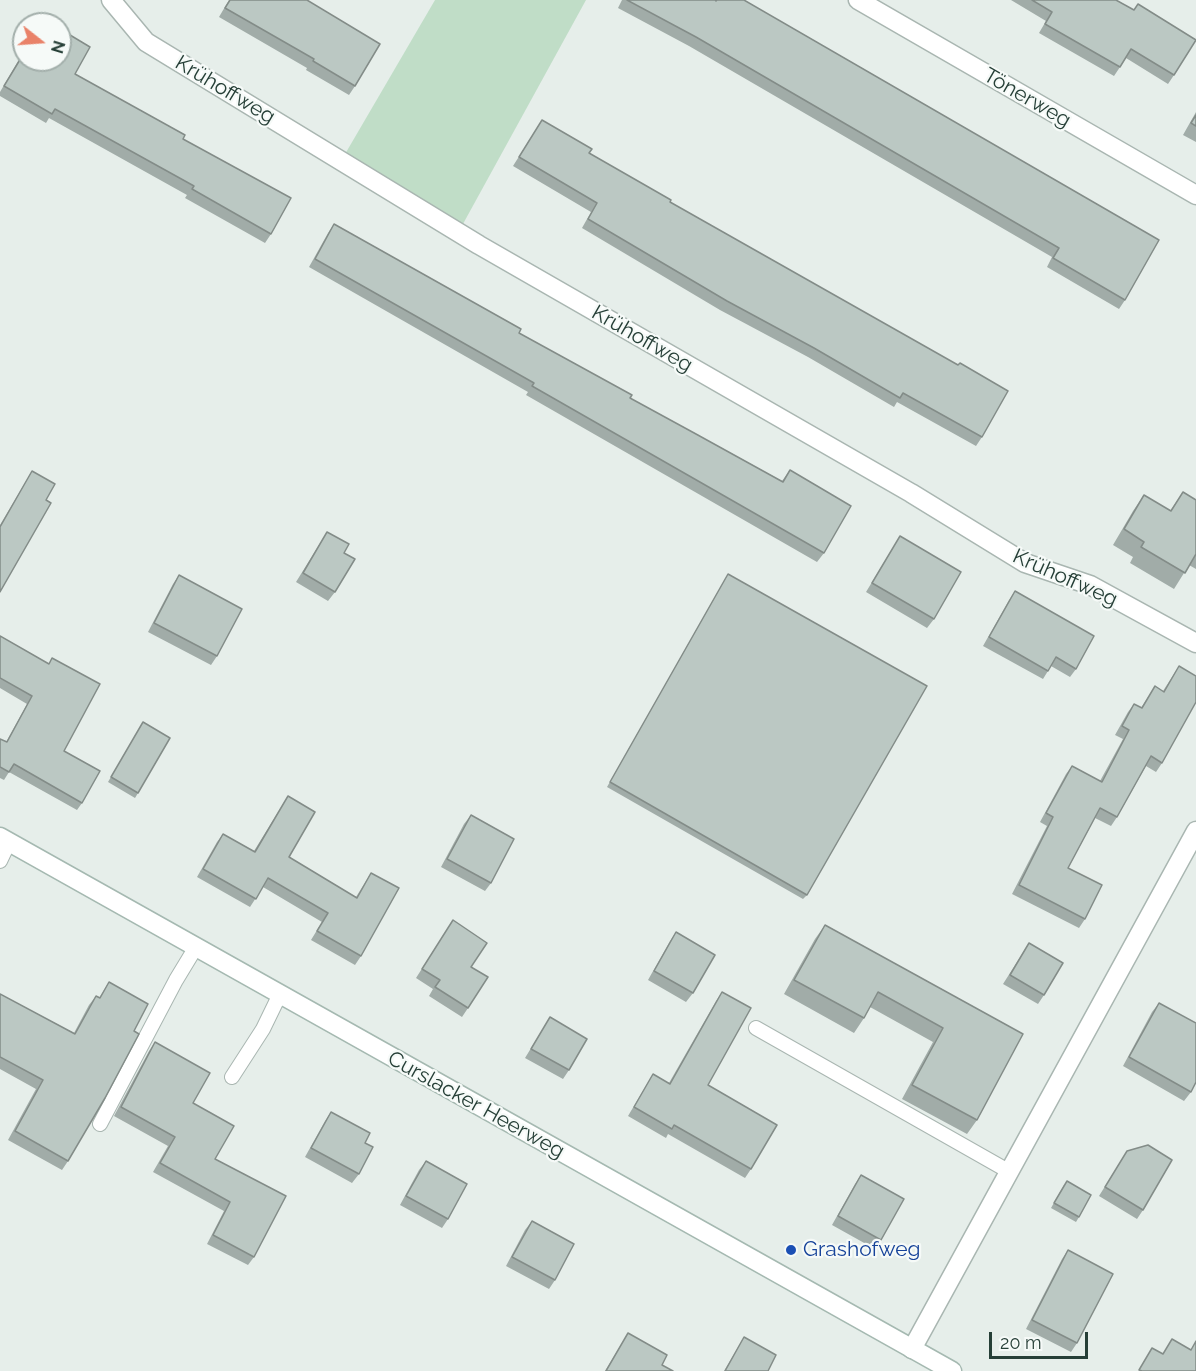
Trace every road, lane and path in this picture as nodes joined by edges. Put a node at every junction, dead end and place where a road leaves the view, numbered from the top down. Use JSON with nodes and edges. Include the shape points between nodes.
{"nodes":[{"id":1,"x":111,"y":0,"type":"edge"},
{"id":2,"x":858,"y":0,"type":"edge"},
{"id":3,"x":1196,"y":195,"type":"edge"},
{"id":4,"x":1196,"y":643,"type":"edge"},
{"id":5,"x":1196,"y":831,"type":"edge"},
{"id":6,"x":4,"y":840,"type":"edge"},
{"id":7,"x":0,"y":861,"type":"edge"},
{"id":8,"x":196,"y":947,"type":"junction"},
{"id":9,"x":280,"y":994,"type":"junction"},
{"id":10,"x":756,"y":1028,"type":"dead end"},
{"id":11,"x":232,"y":1077,"type":"dead end"},
{"id":12,"x":100,"y":1124,"type":"edge"},
{"id":13,"x":1010,"y":1172,"type":"junction"},
{"id":14,"x":912,"y":1349,"type":"junction"},
{"id":15,"x":952,"y":1371,"type":"edge"}],
"edges":[{"from":1,"to":4,"type":"street","name":"Krühoffweg","via":[[146,42],[479,245],[912,493],[1025,563],[1090,585]]},
{"from":2,"to":3,"type":"street","name":"Tönerweg"},
{"from":5,"to":13,"type":"street"},
{"from":6,"to":7,"type":"lane"},
{"from":6,"to":8,"type":"street","name":"Curslacker Heerweg"},
{"from":8,"to":9,"type":"street","name":"Curslacker Heerweg"},
{"from":8,"to":12,"type":"lane"},
{"from":9,"to":11,"type":"lane"},
{"from":9,"to":14,"type":"street","name":"Curslacker Heerweg"},
{"from":10,"to":13,"type":"lane"},
{"from":13,"to":14,"type":"street"},
{"from":14,"to":15,"type":"street","name":"Curslacker Heerweg"}]}
